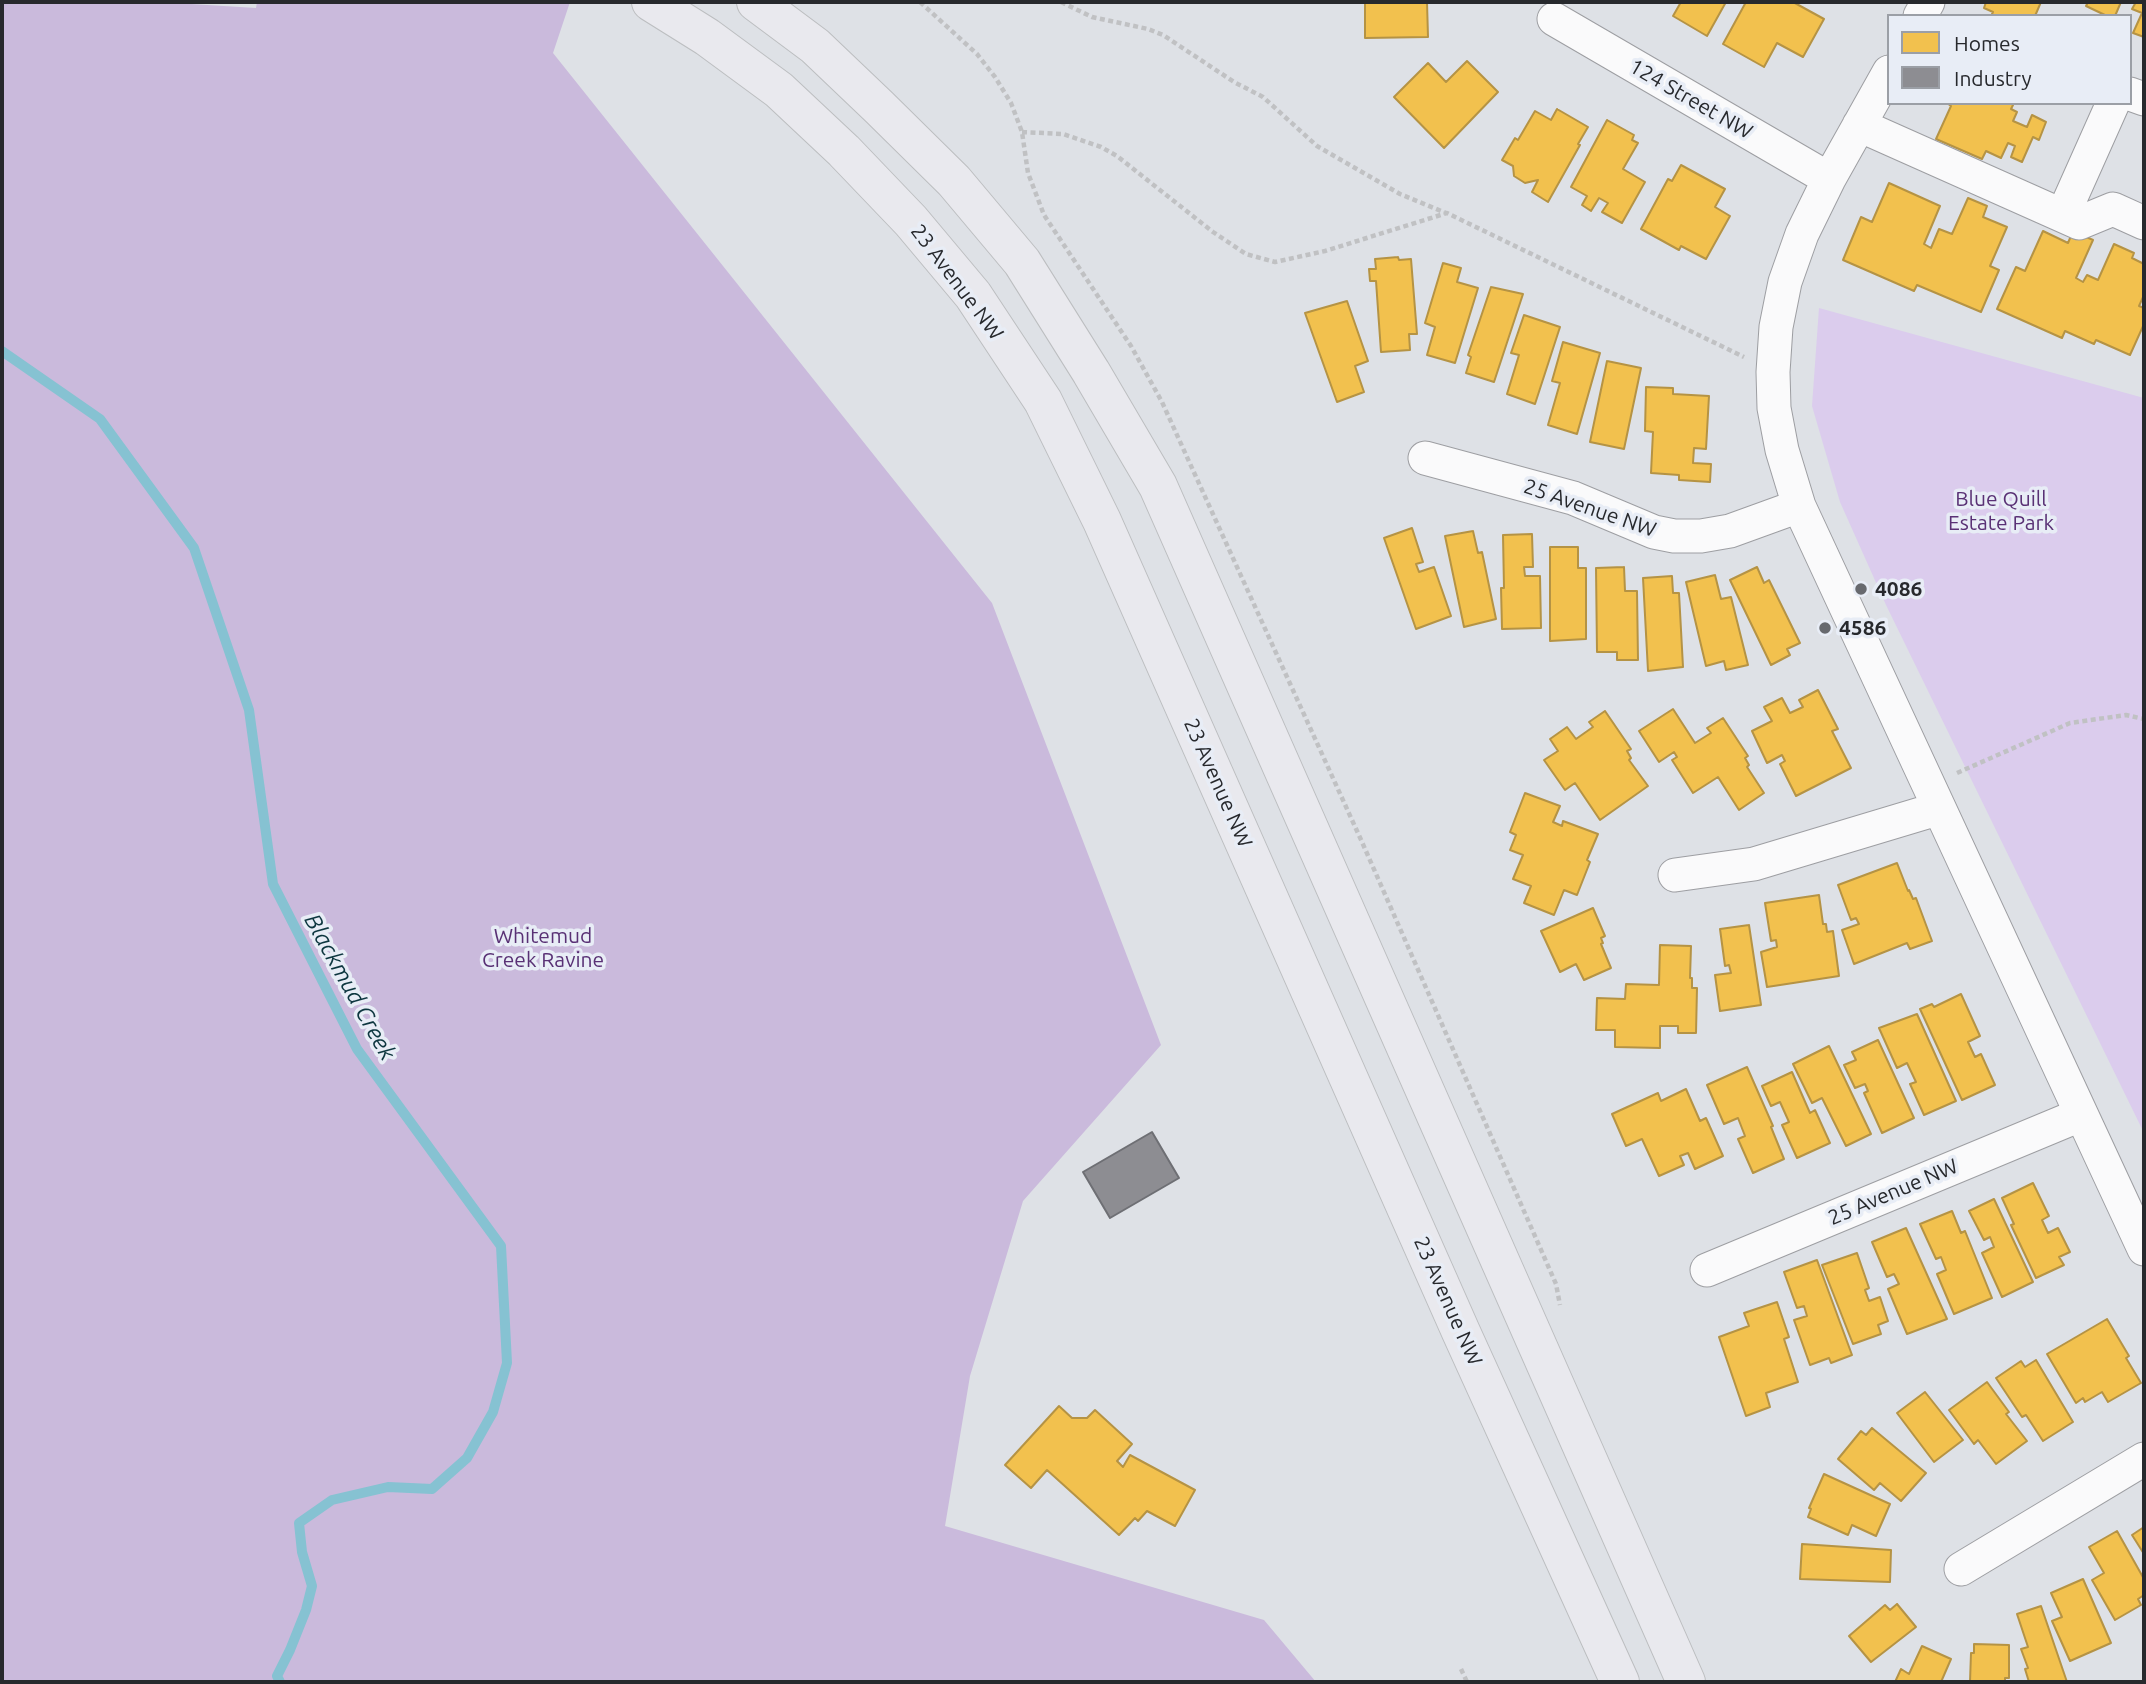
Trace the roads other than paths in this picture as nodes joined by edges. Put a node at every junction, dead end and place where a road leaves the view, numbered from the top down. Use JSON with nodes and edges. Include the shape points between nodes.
{"nodes":[{"id":1,"x":651,"y":2,"type":"edge"},
{"id":2,"x":756,"y":2,"type":"edge"},
{"id":3,"x":1554,"y":19,"type":"dead end"},
{"id":4,"x":1887,"y":76,"type":"edge"},
{"id":5,"x":2112,"y":105,"type":"edge"},
{"id":6,"x":1859,"y":125,"type":"junction"},
{"id":7,"x":1829,"y":179,"type":"junction"},
{"id":8,"x":2063,"y":215,"type":"junction"},
{"id":9,"x":2144,"y":223,"type":"edge"},
{"id":10,"x":1425,"y":458,"type":"dead end"},
{"id":11,"x":1798,"y":506,"type":"junction"},
{"id":12,"x":1933,"y":799,"type":"junction"},
{"id":13,"x":1675,"y":875,"type":"dead end"},
{"id":14,"x":2080,"y":1115,"type":"junction"},
{"id":15,"x":2144,"y":1250,"type":"edge"},
{"id":16,"x":1707,"y":1270,"type":"dead end"},
{"id":17,"x":2144,"y":1459,"type":"edge"},
{"id":18,"x":1961,"y":1569,"type":"dead end"},
{"id":19,"x":1620,"y":1682,"type":"edge"},
{"id":20,"x":1686,"y":1682,"type":"edge"}],
"edges":[{"from":1,"to":19,"type":"main road","name":"23 Avenue NW","via":[[779,90],[844,151],[973,295],[1043,401],[1102,521]]},
{"from":2,"to":20,"type":"main road","via":[[815,46],[879,107],[954,181],[1022,262],[1158,486]]},
{"from":3,"to":7,"type":"street","name":"124 Street NW"},
{"from":4,"to":6,"type":"street"},
{"from":5,"to":8,"type":"street"},
{"from":6,"to":7,"type":"street"},
{"from":6,"to":8,"type":"street"},
{"from":7,"to":11,"type":"street","via":[[1802,234],[1776,327],[1774,408]]},
{"from":8,"to":9,"type":"street","via":[[2080,223],[2113,209]]},
{"from":10,"to":11,"type":"street","name":"25 Avenue NW","via":[[1573,498],[1674,536],[1730,531]]},
{"from":11,"to":12,"type":"street"},
{"from":12,"to":13,"type":"street","via":[[1755,864]]},
{"from":12,"to":14,"type":"street"},
{"from":14,"to":15,"type":"street"},
{"from":14,"to":16,"type":"street","name":"25 Avenue NW"},
{"from":17,"to":18,"type":"street"}]}
